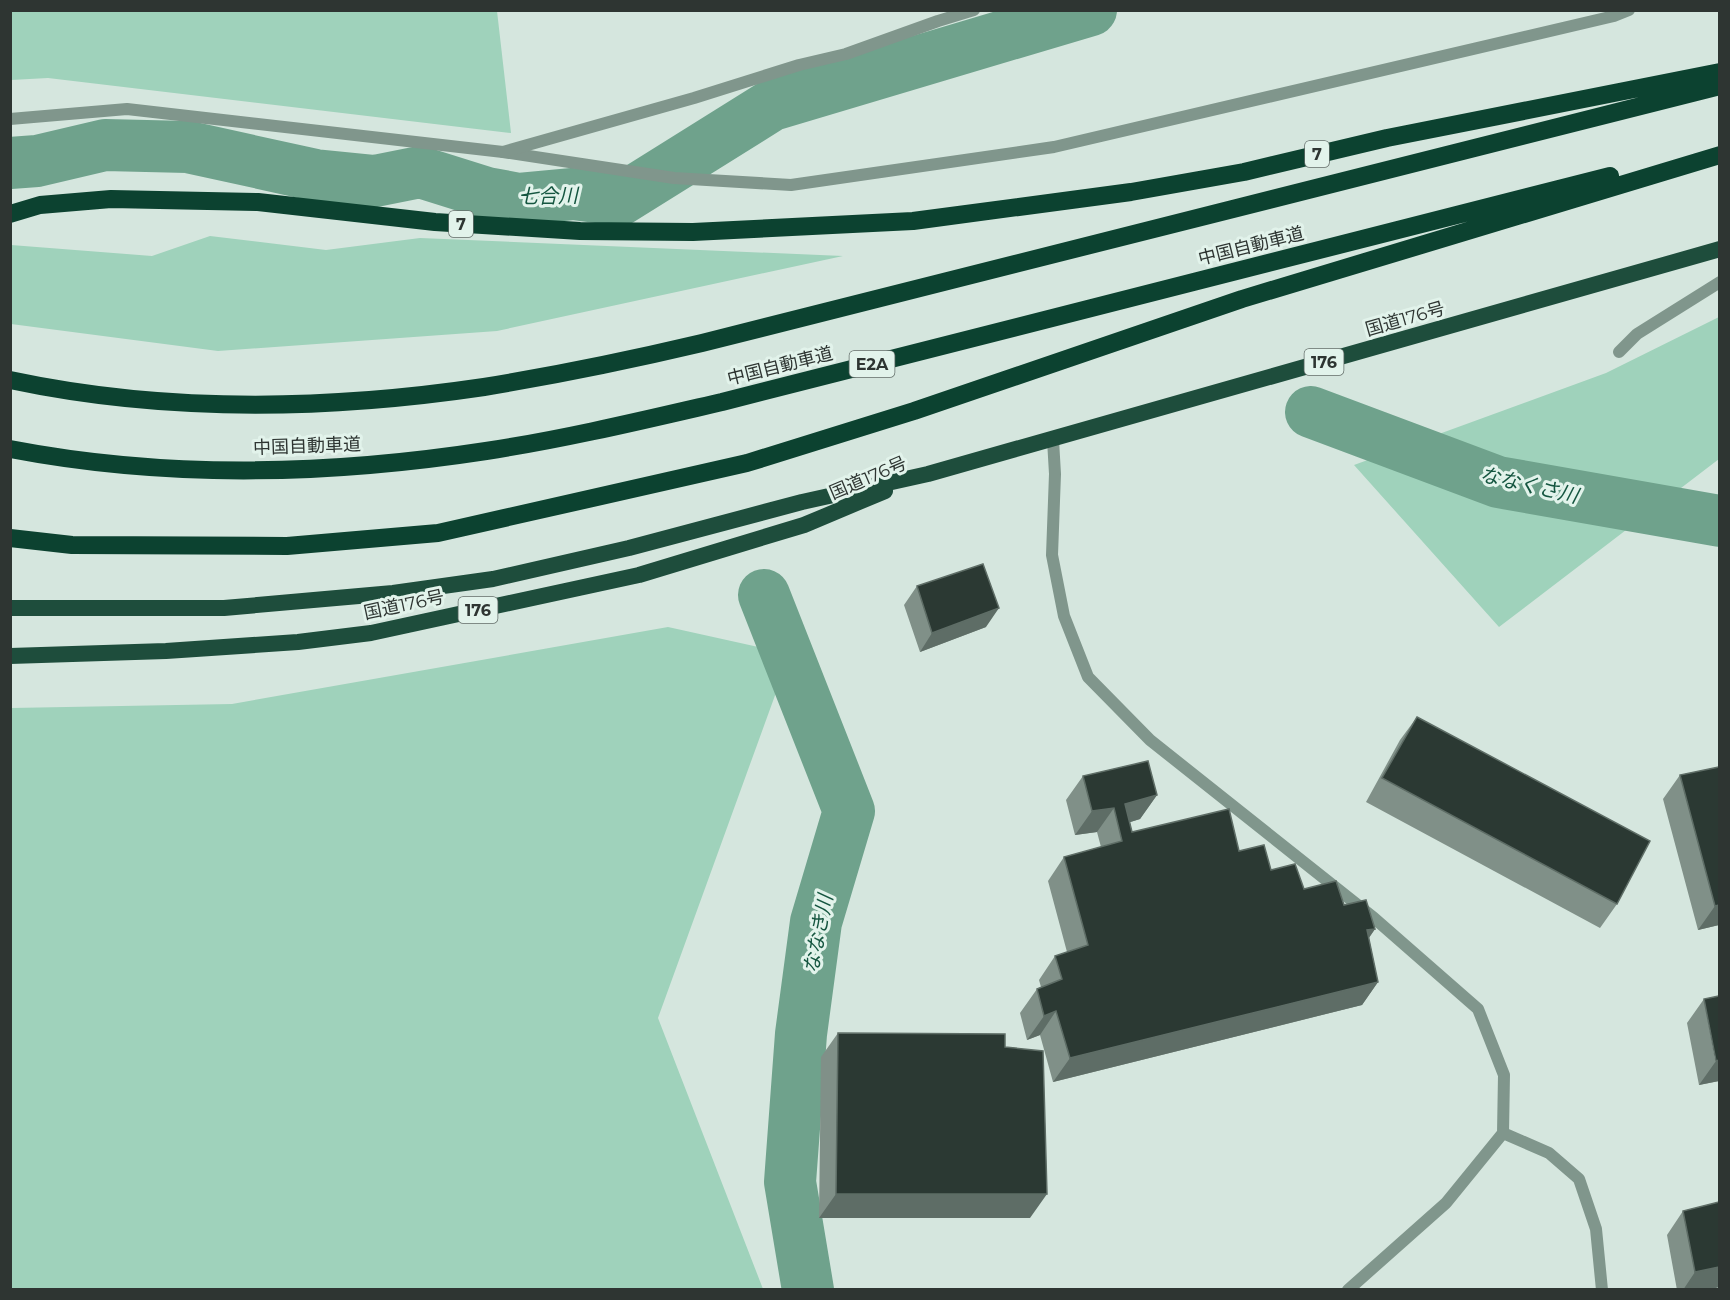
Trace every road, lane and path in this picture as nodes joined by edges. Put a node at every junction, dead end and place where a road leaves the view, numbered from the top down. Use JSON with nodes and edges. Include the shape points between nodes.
{"nodes":[{"id":1,"x":974,"y":10,"type":"edge"},
{"id":2,"x":1629,"y":10,"type":"edge"},
{"id":3,"x":1719,"y":72,"type":"edge"},
{"id":4,"x":1719,"y":86,"type":"edge"},
{"id":5,"x":10,"y":119,"type":"edge"},
{"id":6,"x":1719,"y":148,"type":"edge"},
{"id":7,"x":503,"y":152,"type":"junction"},
{"id":8,"x":1719,"y":155,"type":"edge"},
{"id":9,"x":10,"y":214,"type":"edge"},
{"id":10,"x":1719,"y":249,"type":"edge"},
{"id":11,"x":1719,"y":282,"type":"edge"},
{"id":12,"x":1619,"y":352,"type":"dead end"},
{"id":13,"x":10,"y":380,"type":"edge"},
{"id":14,"x":1053,"y":440,"type":"junction"},
{"id":15,"x":10,"y":449,"type":"edge"},
{"id":16,"x":928,"y":474,"type":"junction"},
{"id":17,"x":10,"y":538,"type":"edge"},
{"id":18,"x":10,"y":608,"type":"edge"},
{"id":19,"x":10,"y":656,"type":"edge"},
{"id":20,"x":1503,"y":1133,"type":"junction"},
{"id":21,"x":1348,"y":1290,"type":"edge"},
{"id":22,"x":1602,"y":1290,"type":"edge"}],
"edges":[{"from":1,"to":7,"type":"street","via":[[846,54],[799,64]]},
{"from":2,"to":7,"type":"street","via":[[1054,147],[791,185],[674,178]]},
{"from":3,"to":9,"type":"highway","number":"7","via":[[1387,138],[1244,172],[1119,194],[913,221],[693,232],[580,231],[435,222],[258,202],[111,199],[40,205]]},
{"from":4,"to":13,"type":"highway","via":[[714,340],[483,387],[277,404],[106,396]]},
{"from":5,"to":7,"type":"street","via":[[127,109]]},
{"from":6,"to":15,"type":"highway","name":"中国自動車道","number":"E2A","via":[[722,402],[487,451],[378,465],[274,470],[99,462]]},
{"from":8,"to":17,"type":"highway","via":[[1242,299],[914,411],[747,463],[438,533],[287,546],[72,545]]},
{"from":10,"to":14,"type":"highway","name":"国道176号","number":"176"},
{"from":11,"to":12,"type":"street","via":[[1637,334]]},
{"from":14,"to":16,"type":"highway","name":"国道176号","number":"176"},
{"from":14,"to":20,"type":"street","via":[[1052,555],[1064,616],[1088,677],[1150,740],[1374,918],[1478,1009],[1504,1076]]},
{"from":16,"to":18,"type":"highway","name":"国道176号","number":"176","via":[[493,579],[393,593],[224,608]]},
{"from":16,"to":19,"type":"highway","name":"国道176号","number":"176","via":[[804,525],[639,575],[371,633],[166,651]]},
{"from":20,"to":21,"type":"street","via":[[1446,1203]]},
{"from":20,"to":22,"type":"street","via":[[1549,1153],[1579,1179],[1596,1229]]}]}
